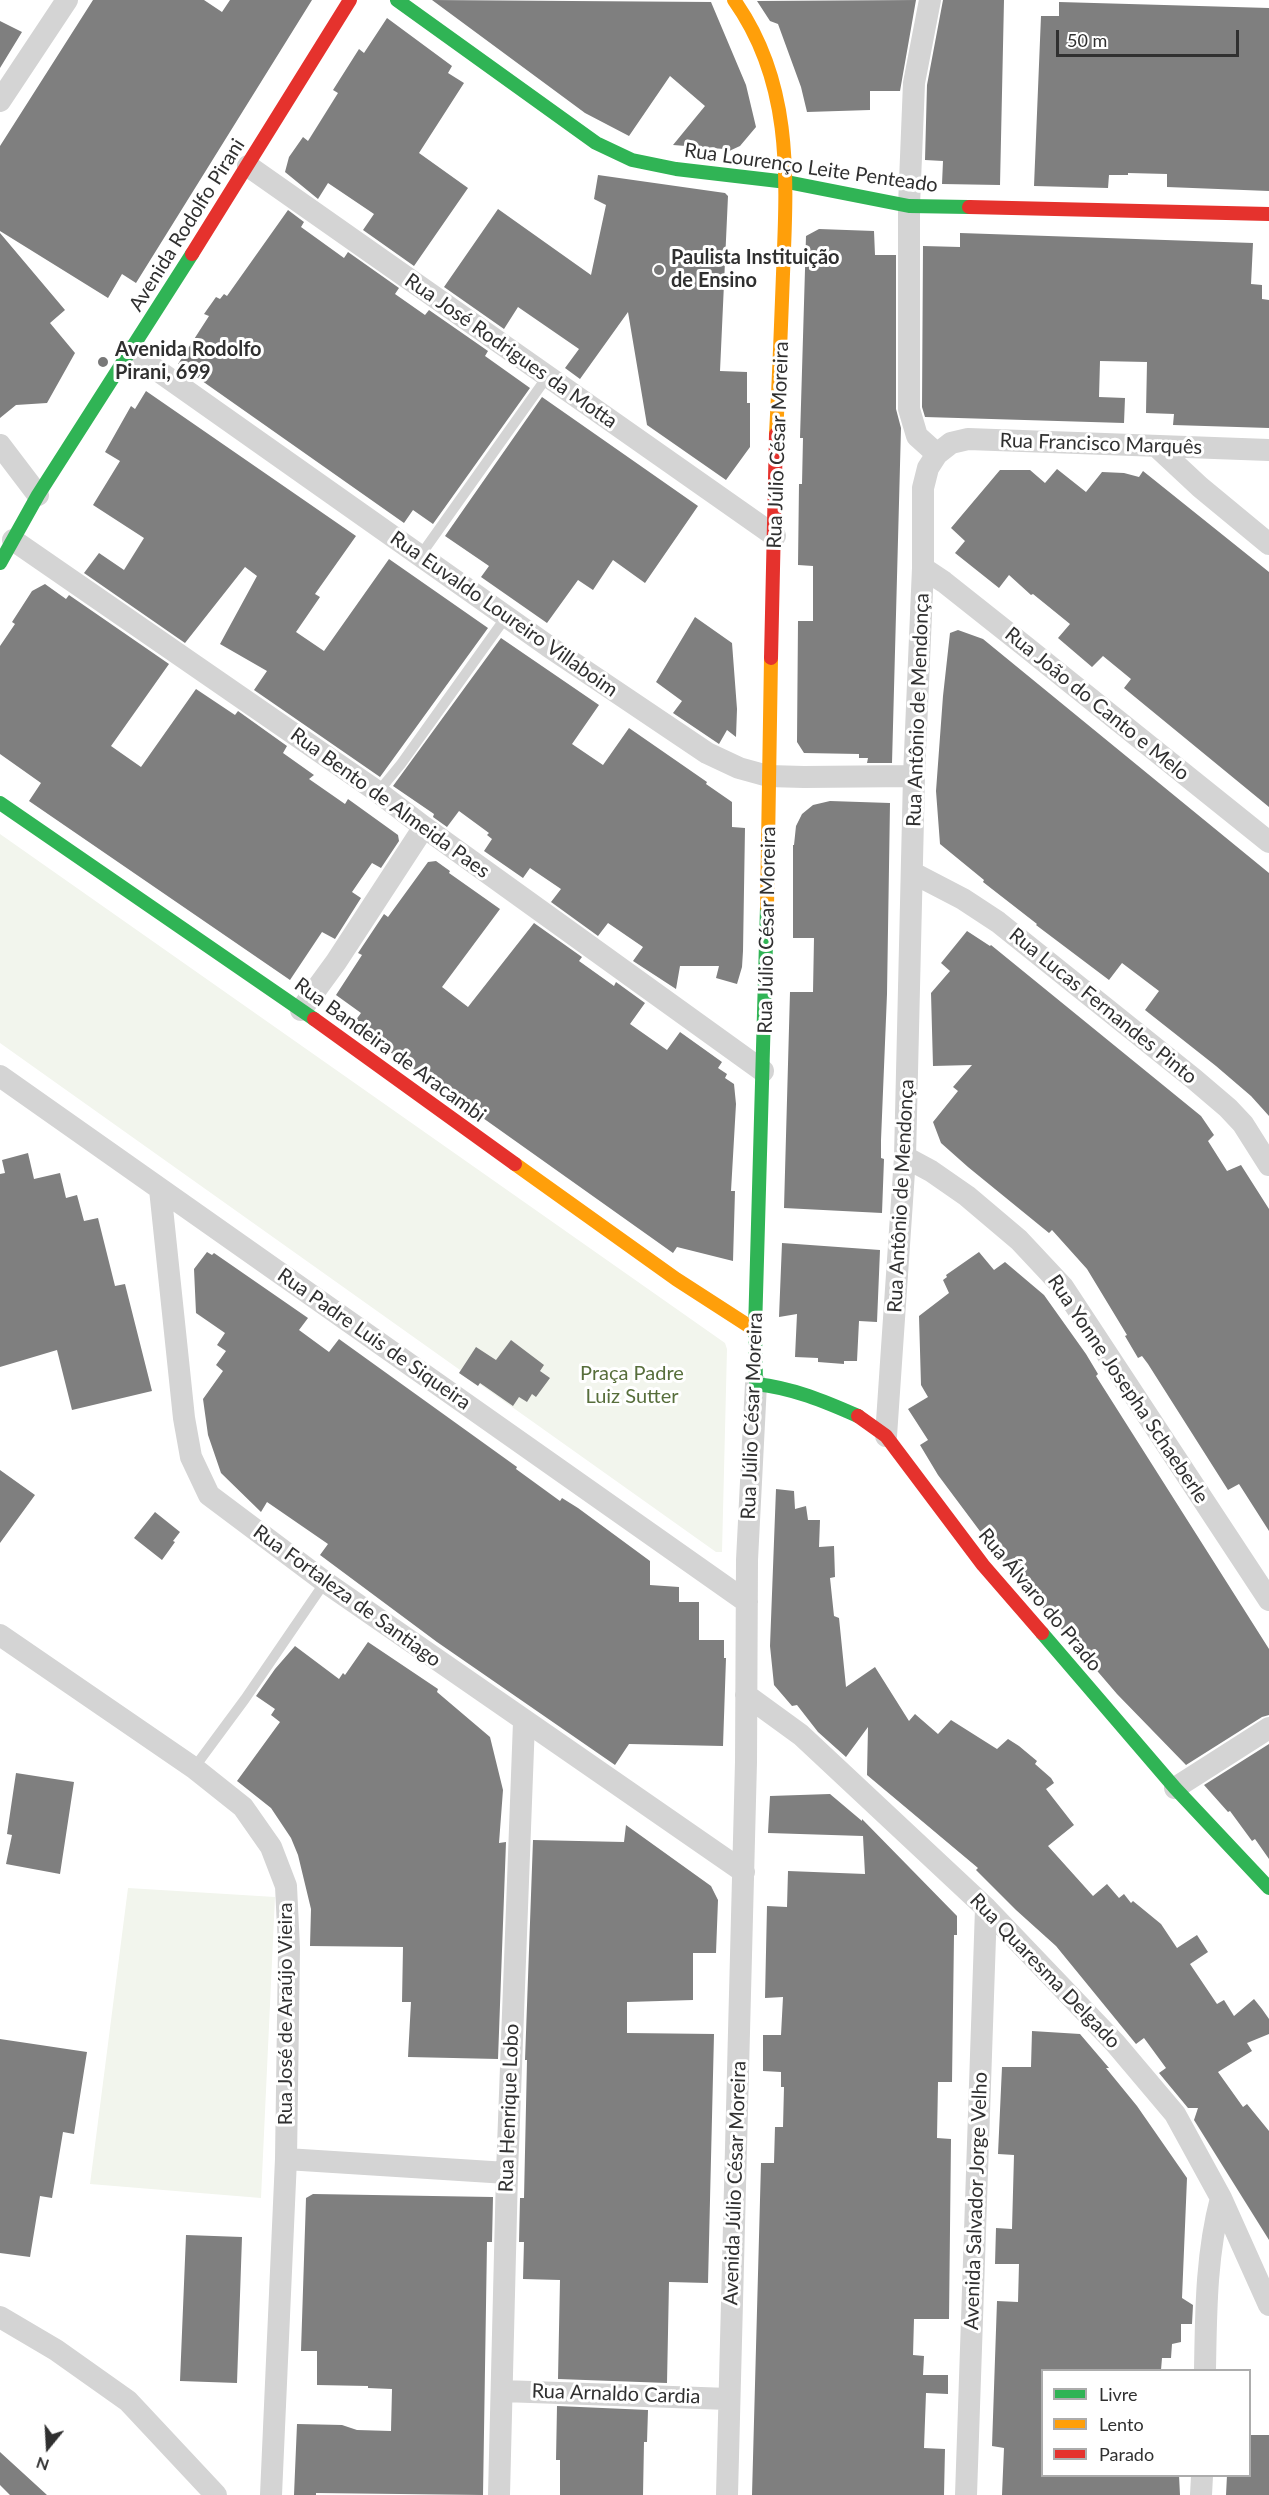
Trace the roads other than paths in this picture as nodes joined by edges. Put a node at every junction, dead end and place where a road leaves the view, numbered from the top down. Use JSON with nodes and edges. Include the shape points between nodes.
{"nodes":[{"id":1,"x":350,"y":0,"type":"edge"},
{"id":2,"x":397,"y":0,"type":"edge"},
{"id":3,"x":734,"y":0,"type":"edge"},
{"id":4,"x":930,"y":0,"type":"edge"},
{"id":5,"x":57,"y":3,"type":"edge"},
{"id":6,"x":0,"y":101,"type":"edge"},
{"id":7,"x":248,"y":166,"type":"junction"},
{"id":8,"x":787,"y":182,"type":"junction"},
{"id":9,"x":909,"y":206,"type":"junction"},
{"id":10,"x":1269,"y":214,"type":"edge"},
{"id":11,"x":130,"y":351,"type":"junction"},
{"id":12,"x":547,"y":377,"type":"junction"},
{"id":13,"x":0,"y":445,"type":"edge"},
{"id":14,"x":1156,"y":446,"type":"junction"},
{"id":15,"x":1269,"y":450,"type":"edge"},
{"id":16,"x":937,"y":454,"type":"junction"},
{"id":17,"x":38,"y":495,"type":"junction"},
{"id":18,"x":775,"y":536,"type":"junction"},
{"id":19,"x":13,"y":540,"type":"junction"},
{"id":20,"x":1269,"y":544,"type":"edge"},
{"id":21,"x":420,"y":556,"type":"junction"},
{"id":22,"x":0,"y":563,"type":"edge"},
{"id":23,"x":922,"y":568,"type":"junction"},
{"id":24,"x":506,"y":617,"type":"junction"},
{"id":25,"x":768,"y":776,"type":"junction"},
{"id":26,"x":914,"y":776,"type":"junction"},
{"id":27,"x":378,"y":792,"type":"junction"},
{"id":28,"x":0,"y":803,"type":"edge"},
{"id":29,"x":424,"y":827,"type":"junction"},
{"id":30,"x":1269,"y":842,"type":"edge"},
{"id":31,"x":913,"y":873,"type":"junction"},
{"id":32,"x":301,"y":1010,"type":"junction"},
{"id":33,"x":763,"y":1071,"type":"junction"},
{"id":34,"x":0,"y":1076,"type":"edge"},
{"id":35,"x":905,"y":1157,"type":"junction"},
{"id":36,"x":1269,"y":1165,"type":"edge"},
{"id":37,"x":160,"y":1189,"type":"junction"},
{"id":38,"x":755,"y":1330,"type":"junction"},
{"id":39,"x":756,"y":1384,"type":"junction"},
{"id":40,"x":886,"y":1436,"type":"junction"},
{"id":41,"x":324,"y":1582,"type":"junction"},
{"id":42,"x":1269,"y":1600,"type":"edge"},
{"id":43,"x":747,"y":1602,"type":"junction"},
{"id":44,"x":0,"y":1635,"type":"edge"},
{"id":45,"x":746,"y":1695,"type":"junction"},
{"id":46,"x":524,"y":1722,"type":"junction"},
{"id":47,"x":1269,"y":1728,"type":"edge"},
{"id":48,"x":194,"y":1768,"type":"junction"},
{"id":49,"x":1175,"y":1788,"type":"junction"},
{"id":50,"x":744,"y":1872,"type":"junction"},
{"id":51,"x":1269,"y":1888,"type":"edge"},
{"id":52,"x":986,"y":1908,"type":"junction"},
{"id":53,"x":286,"y":2159,"type":"junction"},
{"id":54,"x":507,"y":2173,"type":"junction"},
{"id":55,"x":1221,"y":2198,"type":"junction"},
{"id":56,"x":1269,"y":2305,"type":"edge"},
{"id":57,"x":0,"y":2317,"type":"edge"},
{"id":58,"x":1205,"y":2369,"type":"edge"},
{"id":59,"x":502,"y":2391,"type":"junction"},
{"id":60,"x":729,"y":2399,"type":"junction"},
{"id":61,"x":1202,"y":2477,"type":"edge"},
{"id":62,"x":216,"y":2495,"type":"edge"},
{"id":63,"x":271,"y":2495,"type":"edge"},
{"id":64,"x":499,"y":2495,"type":"edge"},
{"id":65,"x":727,"y":2495,"type":"edge"},
{"id":66,"x":966,"y":2495,"type":"edge"},
{"id":67,"x":1201,"y":2495,"type":"edge"}],
"edges":[{"from":1,"to":7,"type":"street","name":"Avenida Rodolfo Pirani"},
{"from":2,"to":8,"type":"street","name":"Rua Lourenço Leite Penteado","via":[[596,143],[632,160]]},
{"from":3,"to":8,"type":"street","name":"Rua Júlio César Moreira","via":[[751,24],[775,88]]},
{"from":4,"to":9,"type":"street","via":[[914,83]]},
{"from":5,"to":6,"type":"street"},
{"from":7,"to":11,"type":"street","name":"Avenida Rodolfo Pirani"},
{"from":7,"to":12,"type":"street","name":"Rua José Rodrigues da Motta"},
{"from":8,"to":9,"type":"street","name":"Rua Lourenço Leite Penteado"},
{"from":8,"to":18,"type":"street","name":"Rua Júlio César Moreira"},
{"from":9,"to":10,"type":"street","name":"Rua Lourenço Leite Penteado"},
{"from":9,"to":16,"type":"street","via":[[909,409],[917,436]]},
{"from":11,"to":17,"type":"street","name":"Avenida Rodolfo Pirani"},
{"from":11,"to":21,"type":"street","name":"Rua Euvaldo Loureiro Villaboim"},
{"from":12,"to":18,"type":"street","name":"Rua José Rodrigues da Motta"},
{"from":12,"to":21,"type":"lane"},
{"from":13,"to":17,"type":"street"},
{"from":14,"to":15,"type":"street","name":"Rua Francisco Marquês"},
{"from":14,"to":16,"type":"street","name":"Rua Francisco Marquês","via":[[968,439],[951,443]]},
{"from":14,"to":20,"type":"street"},
{"from":16,"to":23,"type":"street","name":"Rua Antônio de Mendonça","via":[[923,488]]},
{"from":17,"to":19,"type":"street","name":"Avenida Rodolfo Pirani"},
{"from":18,"to":25,"type":"street","name":"Rua Júlio César Moreira"},
{"from":19,"to":22,"type":"street","name":"Avenida Rodolfo Pirani"},
{"from":19,"to":27,"type":"street","name":"Rua Bento de Almeida Paes"},
{"from":21,"to":24,"type":"street","name":"Rua Euvaldo Loureiro Villaboim"},
{"from":23,"to":26,"type":"street","name":"Rua Antônio de Mendonça"},
{"from":23,"to":30,"type":"street","name":"Rua João do Canto e Melo"},
{"from":24,"to":25,"type":"street","name":"Rua Euvaldo Loureiro Villaboim","via":[[707,753]]},
{"from":24,"to":27,"type":"lane"},
{"from":25,"to":26,"type":"street","name":"Rua Euvaldo Loureiro Villaboim"},
{"from":25,"to":33,"type":"street","name":"Rua Júlio César Moreira"},
{"from":26,"to":31,"type":"street","name":"Rua Antônio de Mendonça"},
{"from":27,"to":29,"type":"street","name":"Rua Bento de Almeida Paes"},
{"from":28,"to":32,"type":"street","name":"Rua Bandeira de Aracambi"},
{"from":29,"to":32,"type":"street"},
{"from":29,"to":33,"type":"street","name":"Rua Bento de Almeida Paes"},
{"from":31,"to":35,"type":"street","name":"Rua Antônio de Mendonça"},
{"from":31,"to":36,"type":"street","name":"Rua Lucas Fernandes Pinto","via":[[963,898],[998,922],[1194,1078],[1243,1124]]},
{"from":32,"to":38,"type":"street","name":"Rua Bandeira de Aracambi","via":[[676,1279]]},
{"from":33,"to":38,"type":"street","name":"Rua Júlio César Moreira"},
{"from":34,"to":37,"type":"street","name":"Rua Padre Luis de Siqueira"},
{"from":35,"to":40,"type":"street","name":"Rua Antônio de Mendonça"},
{"from":35,"to":42,"type":"street","name":"Rua Yonne Josepha Schaeberle","via":[[967,1196],[1019,1240],[1063,1287]]},
{"from":37,"to":41,"type":"street","name":"Rua Fortaleza de Santiago","via":[[190,1457],[209,1495]]},
{"from":37,"to":43,"type":"street","name":"Rua Padre Luis de Siqueira"},
{"from":38,"to":39,"type":"street","name":"Rua Júlio César Moreira"},
{"from":39,"to":40,"type":"street","name":"Rua Álvaro do Prado","via":[[782,1387],[823,1400],[858,1416]]},
{"from":39,"to":43,"type":"street","name":"Rua Júlio César Moreira"},
{"from":40,"to":49,"type":"street","name":"Rua Álvaro do Prado","via":[[983,1565]]},
{"from":41,"to":46,"type":"street","name":"Rua Fortaleza de Santiago"},
{"from":41,"to":48,"type":"lane"},
{"from":43,"to":45,"type":"street","name":"Rua Júlio César Moreira"},
{"from":44,"to":48,"type":"street","name":"Rua José de Araújo Vieira"},
{"from":45,"to":50,"type":"street","name":"Rua Júlio César Moreira"},
{"from":45,"to":52,"type":"street","name":"Rua Quaresma Delgado","via":[[801,1735]]},
{"from":46,"to":50,"type":"street","name":"Rua Fortaleza de Santiago"},
{"from":46,"to":54,"type":"street","name":"Rua Henrique Lobo"},
{"from":47,"to":49,"type":"street"},
{"from":48,"to":53,"type":"street","name":"Rua José de Araújo Vieira","via":[[243,1807],[271,1847],[286,1886],[289,1948]]},
{"from":49,"to":51,"type":"street","name":"Rua Álvaro do Prado"},
{"from":50,"to":60,"type":"street","name":"Avenida Júlio César Moreira"},
{"from":52,"to":55,"type":"street","name":"Rua Quaresma Delgado","via":[[1115,2043],[1175,2114]]},
{"from":52,"to":66,"type":"street","name":"Avenida Salvador Jorge Velho"},
{"from":53,"to":54,"type":"street"},
{"from":53,"to":63,"type":"street","name":"Rua José de Araújo Vieira"},
{"from":54,"to":59,"type":"street","name":"Rua Henrique Lobo"},
{"from":55,"to":56,"type":"street","name":"Rua Quaresma Delgado"},
{"from":55,"to":58,"type":"street","via":[[1207,2267]]},
{"from":57,"to":62,"type":"street","via":[[56,2350],[128,2401]]},
{"from":59,"to":60,"type":"street","name":"Rua Arnaldo Cardia"},
{"from":59,"to":64,"type":"street","name":"Rua Henrique Lobo"},
{"from":60,"to":65,"type":"street","name":"Avenida Júlio César Moreira"},
{"from":61,"to":67,"type":"street"}]}
